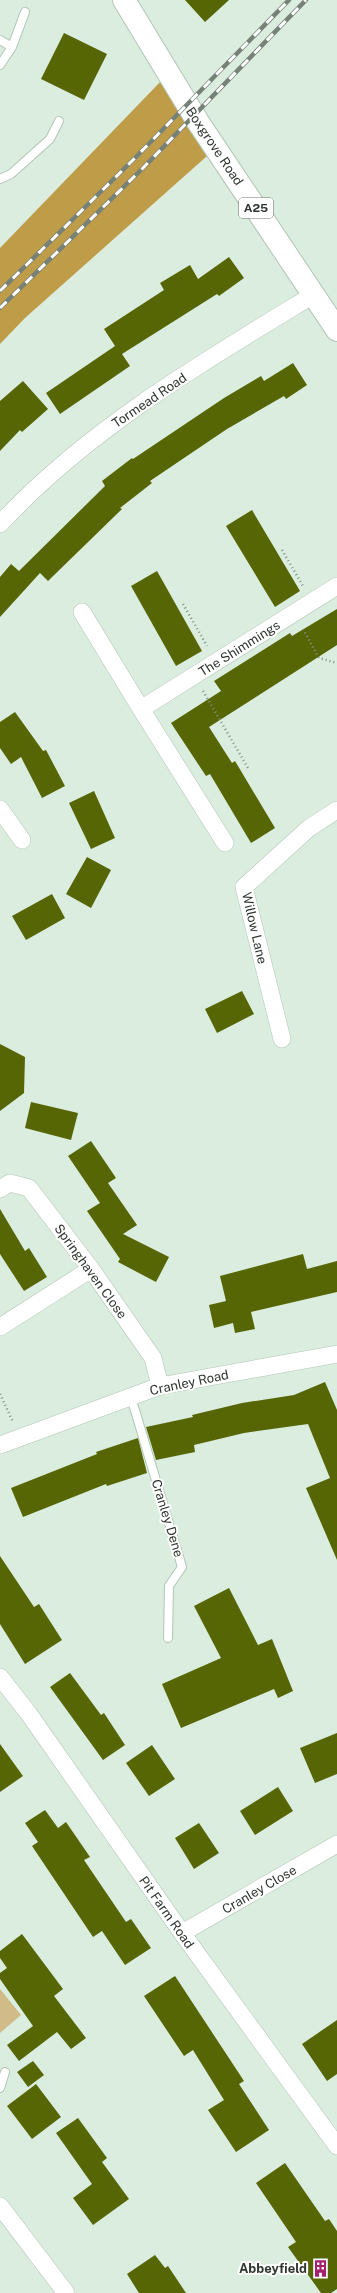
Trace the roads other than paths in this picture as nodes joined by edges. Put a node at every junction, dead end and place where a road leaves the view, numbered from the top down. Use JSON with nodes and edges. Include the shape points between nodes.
{"nodes":[{"id":1,"x":124,"y":0,"type":"edge"},
{"id":2,"x":25,"y":12,"type":"dead end"},
{"id":3,"x":0,"y":40,"type":"edge"},
{"id":4,"x":12,"y":47,"type":"junction"},
{"id":5,"x":0,"y":65,"type":"edge"},
{"id":6,"x":59,"y":121,"type":"dead end"},
{"id":7,"x":0,"y":179,"type":"edge"},
{"id":8,"x":312,"y":295,"type":"junction"},
{"id":9,"x":337,"y":330,"type":"edge"},
{"id":10,"x":0,"y":524,"type":"edge"},
{"id":11,"x":337,"y":586,"type":"edge"},
{"id":12,"x":82,"y":612,"type":"dead end"},
{"id":13,"x":141,"y":709,"type":"junction"},
{"id":14,"x":0,"y":809,"type":"edge"},
{"id":15,"x":337,"y":810,"type":"edge"},
{"id":16,"x":22,"y":840,"type":"dead end"},
{"id":17,"x":226,"y":843,"type":"dead end"},
{"id":18,"x":282,"y":1039,"type":"dead end"},
{"id":19,"x":0,"y":1189,"type":"edge"},
{"id":20,"x":91,"y":1269,"type":"junction"},
{"id":21,"x":0,"y":1327,"type":"edge"},
{"id":22,"x":337,"y":1354,"type":"edge"},
{"id":23,"x":160,"y":1386,"type":"junction"},
{"id":24,"x":131,"y":1397,"type":"junction"},
{"id":25,"x":0,"y":1445,"type":"edge"},
{"id":26,"x":168,"y":1638,"type":"dead end"},
{"id":27,"x":0,"y":1677,"type":"edge"},
{"id":28,"x":337,"y":1844,"type":"edge"},
{"id":29,"x":182,"y":1933,"type":"junction"},
{"id":30,"x":5,"y":2072,"type":"dead end"},
{"id":31,"x":0,"y":2088,"type":"edge"},
{"id":32,"x":337,"y":2146,"type":"edge"},
{"id":33,"x":0,"y":2206,"type":"edge"},
{"id":34,"x":66,"y":2293,"type":"edge"}],
"edges":[{"from":1,"to":8,"type":"main road","name":"Boxgrove Road","number":"A25","via":[[198,122]]},
{"from":2,"to":4,"type":"lane"},
{"from":3,"to":4,"type":"lane"},
{"from":4,"to":5,"type":"lane"},
{"from":6,"to":7,"type":"lane","via":[[50,139],[11,174]]},
{"from":8,"to":9,"type":"main road","name":"Boxgrove Road","number":"A25"},
{"from":8,"to":10,"type":"street","name":"Tormead Road","via":[[115,422],[19,504]]},
{"from":11,"to":13,"type":"street","name":"The Shimmings"},
{"from":12,"to":13,"type":"street"},
{"from":13,"to":17,"type":"street"},
{"from":14,"to":16,"type":"street"},
{"from":15,"to":18,"type":"street","name":"Willow Lane","via":[[309,828],[244,887]]},
{"from":19,"to":20,"type":"street","name":"Springhaven Close","via":[[10,1184],[29,1188]]},
{"from":20,"to":21,"type":"street"},
{"from":20,"to":23,"type":"street","name":"Springhaven Close","via":[[153,1358]]},
{"from":22,"to":23,"type":"street","name":"Cranley Road"},
{"from":23,"to":24,"type":"street","name":"Cranley Road"},
{"from":24,"to":25,"type":"street","name":"Cranley Road"},
{"from":24,"to":26,"type":"lane","name":"Cranley Dene","via":[[182,1567],[168,1586]]},
{"from":27,"to":29,"type":"street","name":"Pit Farm Road","via":[[29,1714]]},
{"from":28,"to":29,"type":"street","name":"Cranley Close"},
{"from":29,"to":32,"type":"street","name":"Pit Farm Road"},
{"from":30,"to":31,"type":"lane"},
{"from":33,"to":34,"type":"street"}]}
